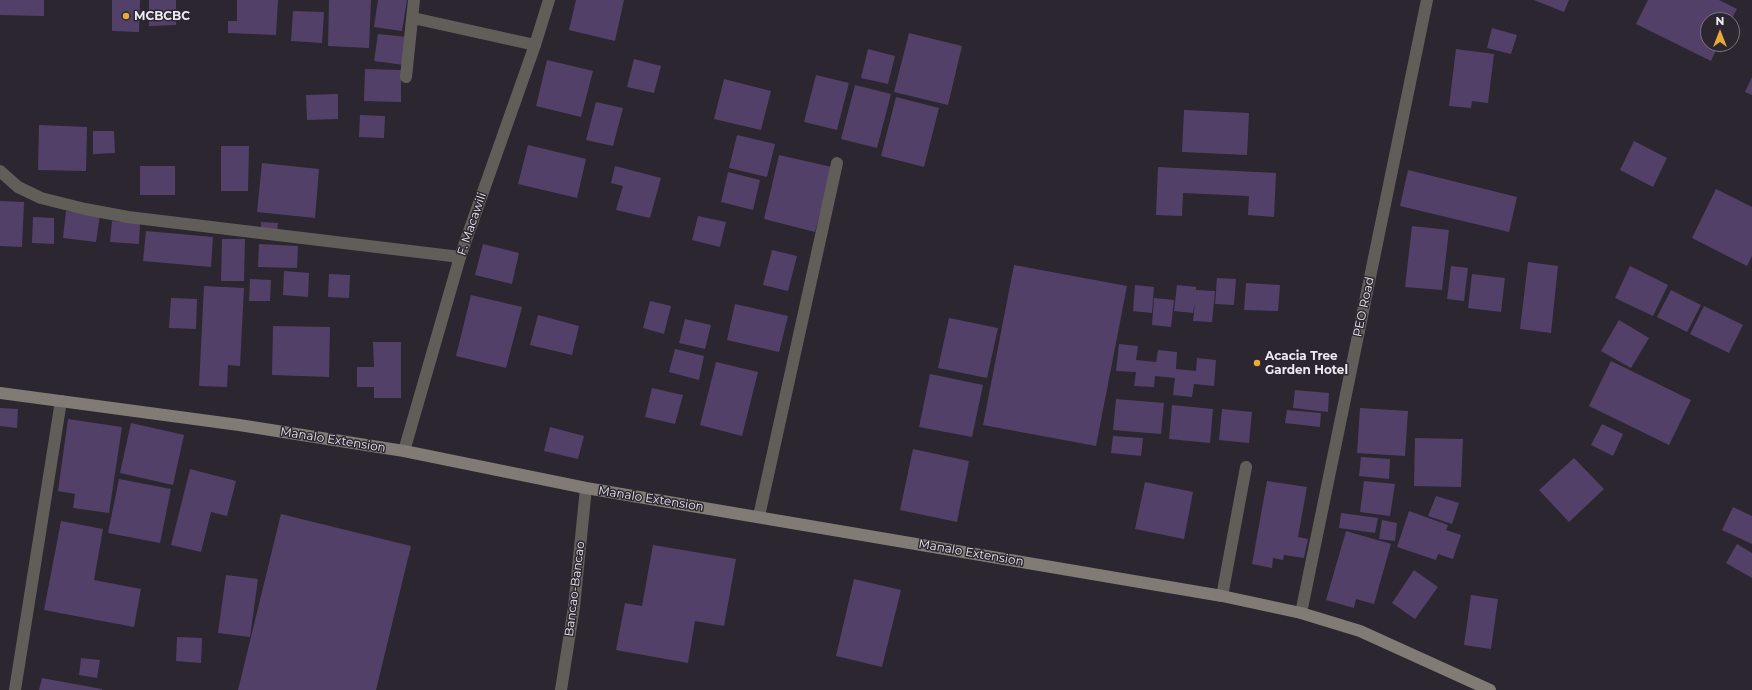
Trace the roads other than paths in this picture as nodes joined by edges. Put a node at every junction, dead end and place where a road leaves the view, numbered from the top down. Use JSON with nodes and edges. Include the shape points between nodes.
{"nodes":[{"id":1,"x":414,"y":0,"type":"edge"},
{"id":2,"x":1427,"y":0,"type":"edge"},
{"id":3,"x":545,"y":1,"type":"edge"},
{"id":4,"x":413,"y":18,"type":"junction"},
{"id":5,"x":535,"y":45,"type":"junction"},
{"id":6,"x":406,"y":78,"type":"dead end"},
{"id":7,"x":837,"y":163,"type":"dead end"},
{"id":8,"x":0,"y":171,"type":"edge"},
{"id":9,"x":460,"y":257,"type":"junction"},
{"id":10,"x":0,"y":393,"type":"edge"},
{"id":11,"x":62,"y":401,"type":"junction"},
{"id":12,"x":404,"y":451,"type":"junction"},
{"id":13,"x":1246,"y":467,"type":"dead end"},
{"id":14,"x":586,"y":488,"type":"junction"},
{"id":15,"x":759,"y":516,"type":"junction"},
{"id":16,"x":1222,"y":596,"type":"junction"},
{"id":17,"x":1301,"y":613,"type":"junction"},
{"id":18,"x":14,"y":690,"type":"edge"},
{"id":19,"x":561,"y":690,"type":"edge"},
{"id":20,"x":1490,"y":690,"type":"edge"}],
"edges":[{"from":1,"to":4,"type":"street"},
{"from":2,"to":17,"type":"street","name":"PEO Road"},
{"from":3,"to":5,"type":"street","name":"F. Macawili"},
{"from":4,"to":5,"type":"street"},
{"from":4,"to":6,"type":"street"},
{"from":5,"to":9,"type":"street","name":"F. Macawili"},
{"from":7,"to":15,"type":"street"},
{"from":8,"to":9,"type":"street","via":[[18,186],[41,198],[85,209]]},
{"from":9,"to":12,"type":"street","name":"F. Macawili"},
{"from":10,"to":11,"type":"street","name":"Manalo Extension"},
{"from":11,"to":12,"type":"street","name":"Manalo Extension"},
{"from":11,"to":18,"type":"street"},
{"from":12,"to":14,"type":"street","name":"Manalo Extension"},
{"from":13,"to":16,"type":"street"},
{"from":14,"to":15,"type":"street","name":"Manalo Extension"},
{"from":14,"to":19,"type":"street","name":"Bancao-Bancao","via":[[574,607]]},
{"from":15,"to":16,"type":"street","name":"Manalo Extension"},
{"from":16,"to":17,"type":"street","name":"Manalo Extension"},
{"from":17,"to":20,"type":"street","name":"Manalo Extension","via":[[1360,631]]}]}
